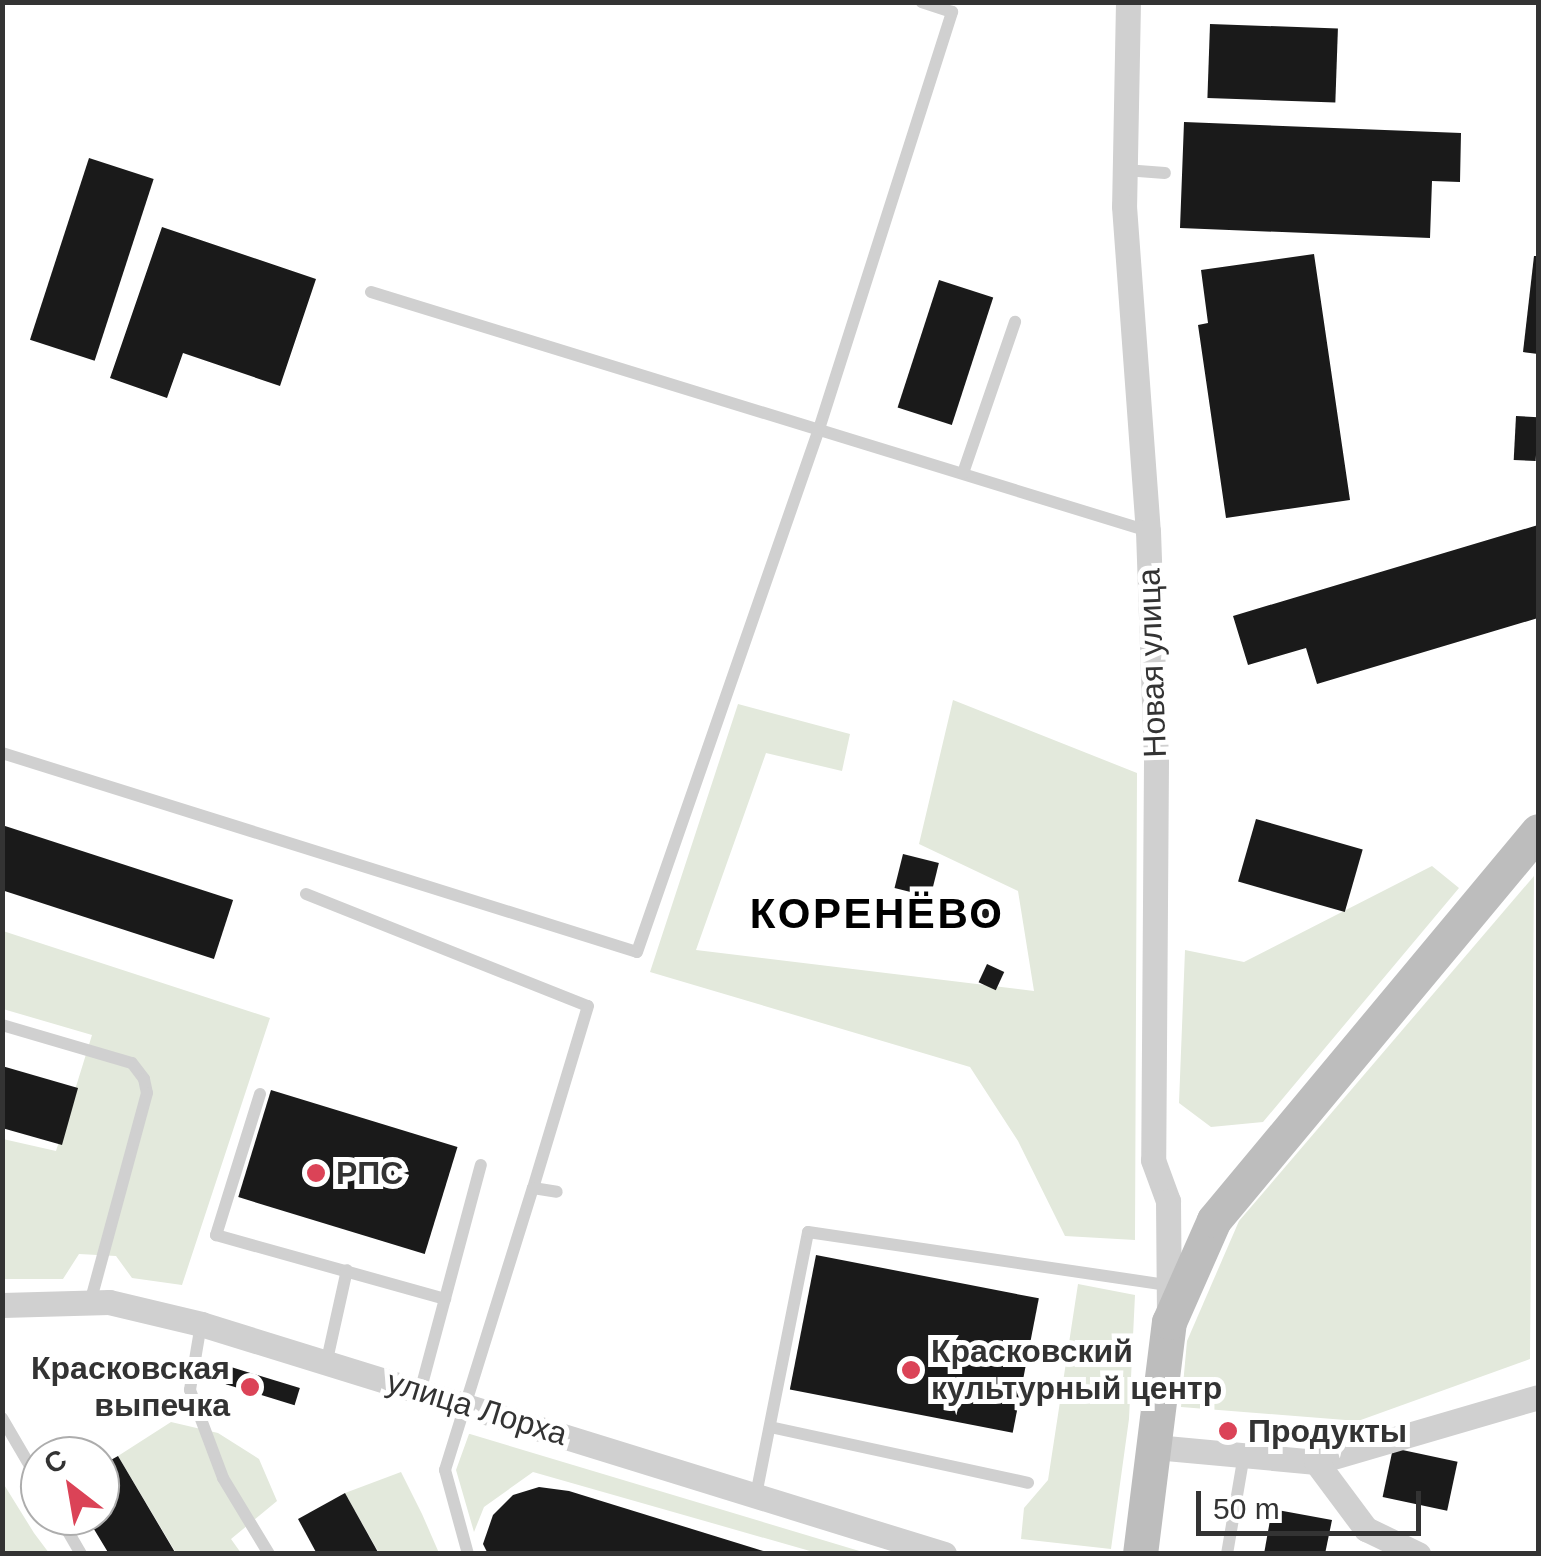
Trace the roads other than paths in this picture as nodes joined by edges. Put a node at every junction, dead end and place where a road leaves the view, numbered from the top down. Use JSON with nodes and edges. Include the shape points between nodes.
{"nodes":[{"id":1,"x":922,"y":2,"type":"edge"},
{"id":2,"x":1128,"y":2,"type":"edge"},
{"id":3,"x":1125,"y":170,"type":"junction"},
{"id":4,"x":1165,"y":173,"type":"dead end"},
{"id":5,"x":371,"y":292,"type":"dead end"},
{"id":6,"x":1014,"y":322,"type":"dead end"},
{"id":7,"x":819,"y":429,"type":"junction"},
{"id":8,"x":964,"y":474,"type":"junction"},
{"id":9,"x":1148,"y":530,"type":"junction"},
{"id":10,"x":2,"y":753,"type":"edge"},
{"id":11,"x":1538,"y":831,"type":"edge"},
{"id":12,"x":306,"y":894,"type":"dead end"},
{"id":13,"x":2,"y":1025,"type":"edge"},
{"id":14,"x":260,"y":1094,"type":"dead end"},
{"id":15,"x":481,"y":1165,"type":"dead end"},
{"id":16,"x":533,"y":1188,"type":"junction"},
{"id":17,"x":557,"y":1192,"type":"dead end"},
{"id":18,"x":1168,"y":1202,"type":"junction"},
{"id":19,"x":1214,"y":1220,"type":"junction"},
{"id":20,"x":347,"y":1270,"type":"junction"},
{"id":21,"x":1169,"y":1285,"type":"junction"},
{"id":22,"x":445,"y":1299,"type":"junction"},
{"id":23,"x":90,"y":1303,"type":"junction"},
{"id":24,"x":2,"y":1305,"type":"edge"},
{"id":25,"x":1169,"y":1322,"type":"junction"},
{"id":26,"x":201,"y":1324,"type":"junction"},
{"id":27,"x":327,"y":1360,"type":"junction"},
{"id":28,"x":420,"y":1392,"type":"junction"},
{"id":29,"x":1538,"y":1398,"type":"edge"},
{"id":30,"x":466,"y":1406,"type":"junction"},
{"id":31,"x":2,"y":1418,"type":"edge"},
{"id":32,"x":770,"y":1428,"type":"junction"},
{"id":33,"x":1154,"y":1447,"type":"junction"},
{"id":34,"x":20,"y":1449,"type":"edge"},
{"id":35,"x":1244,"y":1456,"type":"junction"},
{"id":36,"x":1316,"y":1462,"type":"junction"},
{"id":37,"x":1028,"y":1484,"type":"dead end"},
{"id":38,"x":756,"y":1495,"type":"junction"},
{"id":39,"x":1368,"y":1541,"type":"edge"},
{"id":40,"x":268,"y":1554,"type":"edge"},
{"id":41,"x":468,"y":1554,"type":"edge"},
{"id":42,"x":944,"y":1554,"type":"edge"},
{"id":43,"x":1140,"y":1554,"type":"edge"},
{"id":44,"x":1226,"y":1554,"type":"edge"},
{"id":45,"x":1418,"y":1554,"type":"edge"}],
"edges":[{"from":1,"to":7,"type":"lane","via":[[952,12]]},
{"from":2,"to":3,"type":"street","name":"Новая улица"},
{"from":3,"to":4,"type":"lane"},
{"from":3,"to":9,"type":"street","name":"Новая улица"},
{"from":5,"to":7,"type":"lane"},
{"from":6,"to":8,"type":"lane"},
{"from":7,"to":8,"type":"lane"},
{"from":7,"to":10,"type":"lane","via":[[637,952]]},
{"from":8,"to":9,"type":"lane"},
{"from":9,"to":18,"type":"street","name":"Новая улица","via":[[1156,761],[1153,1160]]},
{"from":11,"to":19,"type":"main road","name":"Новая улица"},
{"from":12,"to":16,"type":"lane","via":[[588,1006]]},
{"from":13,"to":23,"type":"lane","via":[[132,1063],[144,1079],[147,1093]]},
{"from":14,"to":20,"type":"lane","via":[[216,1235]]},
{"from":15,"to":22,"type":"lane"},
{"from":16,"to":17,"type":"lane"},
{"from":16,"to":30,"type":"lane"},
{"from":18,"to":19,"type":"street","via":[[1192,1224]]},
{"from":18,"to":21,"type":"street","name":"Новая улица"},
{"from":19,"to":25,"type":"main road","name":"Новая улица"},
{"from":20,"to":22,"type":"lane"},
{"from":20,"to":27,"type":"lane"},
{"from":21,"to":25,"type":"street","name":"Новая улица"},
{"from":21,"to":32,"type":"lane","via":[[808,1232]]},
{"from":22,"to":28,"type":"lane"},
{"from":23,"to":24,"type":"street","name":"улица Лорха"},
{"from":23,"to":26,"type":"street","name":"улица Лорха"},
{"from":25,"to":33,"type":"main road","name":"Новая улица"},
{"from":26,"to":27,"type":"street","name":"улица Лорха"},
{"from":26,"to":40,"type":"lane","via":[[190,1390],[223,1478]]},
{"from":27,"to":28,"type":"street","name":"улица Лорха"},
{"from":28,"to":30,"type":"street","name":"улица Лорха"},
{"from":29,"to":36,"type":"street"},
{"from":30,"to":38,"type":"street","name":"улица Лорха"},
{"from":30,"to":41,"type":"lane","via":[[444,1470]]},
{"from":31,"to":34,"type":"lane"},
{"from":32,"to":37,"type":"lane"},
{"from":32,"to":38,"type":"lane"},
{"from":33,"to":35,"type":"street"},
{"from":33,"to":43,"type":"main road","name":"Новая улица"},
{"from":35,"to":36,"type":"street"},
{"from":35,"to":44,"type":"lane"},
{"from":36,"to":39,"type":"street"},
{"from":38,"to":42,"type":"street","name":"улица Лорха"},
{"from":39,"to":45,"type":"street"}]}
